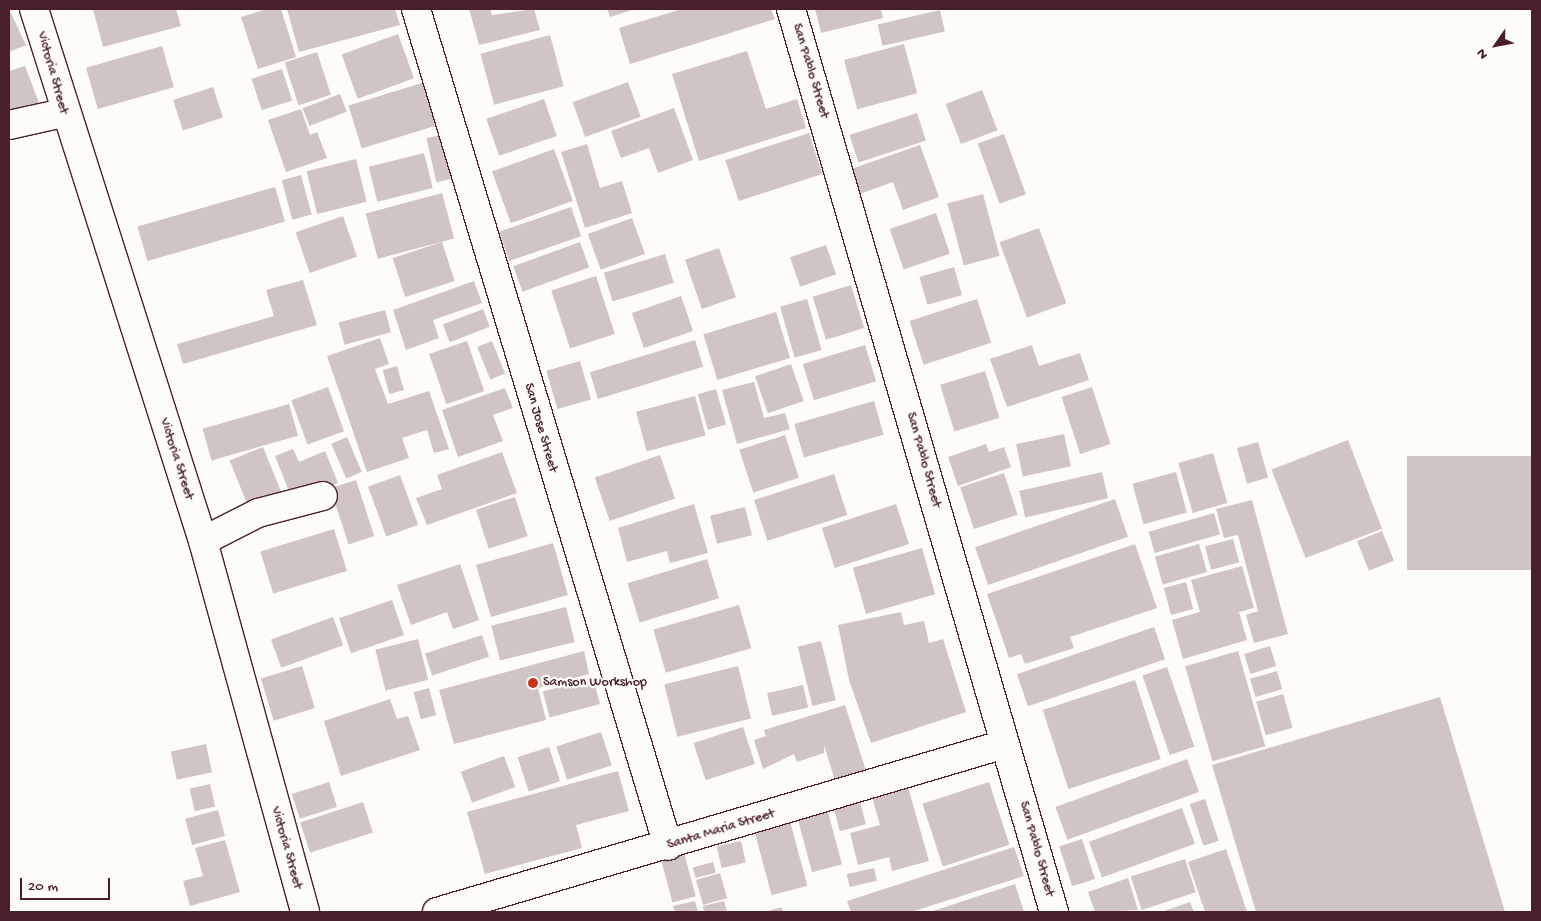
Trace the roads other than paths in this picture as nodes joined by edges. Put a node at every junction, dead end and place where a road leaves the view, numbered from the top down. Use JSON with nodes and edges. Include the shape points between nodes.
{"nodes":[{"id":1,"x":34,"y":9,"type":"edge"},
{"id":2,"x":416,"y":9,"type":"edge"},
{"id":3,"x":791,"y":9,"type":"edge"},
{"id":4,"x":63,"y":112,"type":"junction"},
{"id":5,"x":9,"y":125,"type":"edge"},
{"id":6,"x":323,"y":496,"type":"dead end"},
{"id":7,"x":203,"y":541,"type":"junction"},
{"id":8,"x":1005,"y":744,"type":"junction"},
{"id":9,"x":668,"y":846,"type":"junction"},
{"id":10,"x":305,"y":912,"type":"edge"},
{"id":11,"x":437,"y":912,"type":"edge"},
{"id":12,"x":1054,"y":912,"type":"edge"}],
"edges":[{"from":1,"to":4,"type":"street","name":"Victoria Street"},
{"from":2,"to":9,"type":"street","name":"San Jose Street"},
{"from":3,"to":8,"type":"street","name":"San Pablo Street"},
{"from":4,"to":5,"type":"street"},
{"from":4,"to":7,"type":"street","name":"Victoria Street"},
{"from":6,"to":7,"type":"street","via":[[258,513]]},
{"from":7,"to":10,"type":"street","name":"Victoria Street"},
{"from":8,"to":9,"type":"street","name":"Santa Maria Street"},
{"from":8,"to":12,"type":"street","name":"San Pablo Street"},
{"from":9,"to":11,"type":"street","name":"Santa Maria Street"}]}
